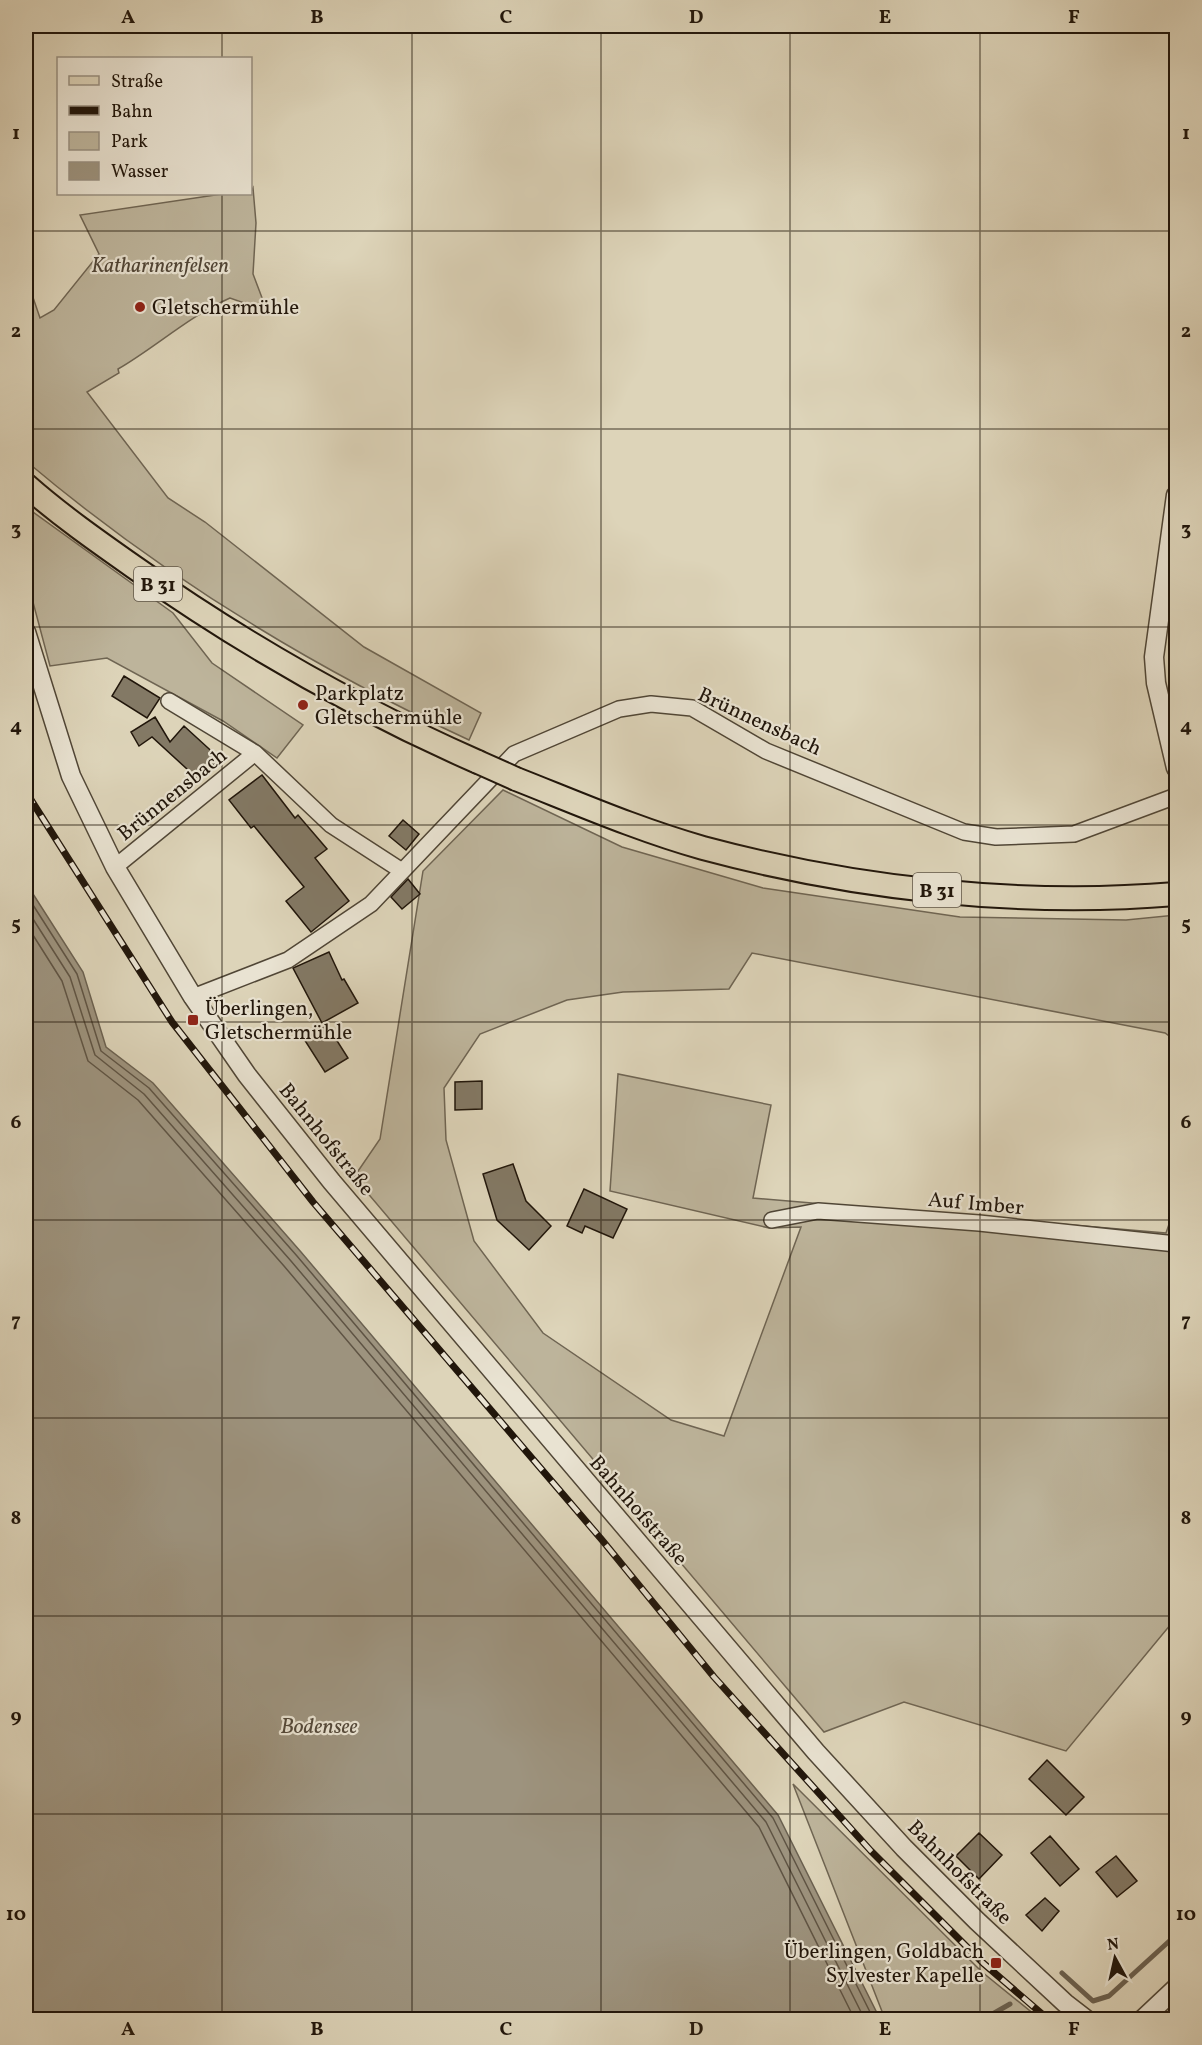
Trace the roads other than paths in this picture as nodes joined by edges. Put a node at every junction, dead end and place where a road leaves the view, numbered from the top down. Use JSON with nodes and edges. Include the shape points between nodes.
{"nodes":[{"id":1,"x":26,"y":485,"type":"edge"},
{"id":2,"x":1176,"y":495,"type":"edge"},
{"id":3,"x":26,"y":632,"type":"edge"},
{"id":4,"x":31,"y":666,"type":"edge"},
{"id":5,"x":169,"y":701,"type":"dead end"},
{"id":6,"x":255,"y":753,"type":"junction"},
{"id":7,"x":1176,"y":768,"type":"edge"},
{"id":8,"x":1176,"y":796,"type":"edge"},
{"id":9,"x":116,"y":867,"type":"junction"},
{"id":10,"x":402,"y":871,"type":"junction"},
{"id":11,"x":1176,"y":894,"type":"edge"},
{"id":12,"x":193,"y":997,"type":"junction"},
{"id":13,"x":772,"y":1220,"type":"dead end"},
{"id":14,"x":1176,"y":1244,"type":"edge"},
{"id":15,"x":1176,"y":1988,"type":"edge"},
{"id":16,"x":1087,"y":2019,"type":"edge"},
{"id":17,"x":1142,"y":2019,"type":"edge"}],
"edges":[{"from":1,"to":11,"type":"main road","number":"B 31","bridge":true,"via":[[188,605],[267,653],[367,709],[478,762],[612,817],[702,847],[851,879],[927,890],[1080,898]]},
{"from":2,"to":7,"type":"street","via":[[1154,657],[1156,683]]},
{"from":3,"to":4,"type":"street","name":"Bahnhofstraße"},
{"from":4,"to":9,"type":"street","name":"Bahnhofstraße","via":[[71,776]]},
{"from":5,"to":6,"type":"street","name":"Brünnensbach"},
{"from":6,"to":9,"type":"street","name":"Brünnensbach"},
{"from":6,"to":10,"type":"street","name":"Brünnensbach","via":[[331,825]]},
{"from":8,"to":10,"type":"street","name":"Brünnensbach","via":[[1074,834],[996,837],[964,832],[766,751],[692,708],[651,704],[619,709],[514,754]]},
{"from":9,"to":12,"type":"street","name":"Bahnhofstraße"},
{"from":10,"to":12,"type":"street","name":"Brünnensbach","via":[[371,904],[288,960]]},
{"from":12,"to":16,"type":"street","name":"Bahnhofstraße","via":[[332,1182],[783,1714],[904,1848],[1001,1945]]},
{"from":13,"to":14,"type":"street","name":"Auf Imber","via":[[818,1211]]},
{"from":15,"to":17,"type":"street"}]}
